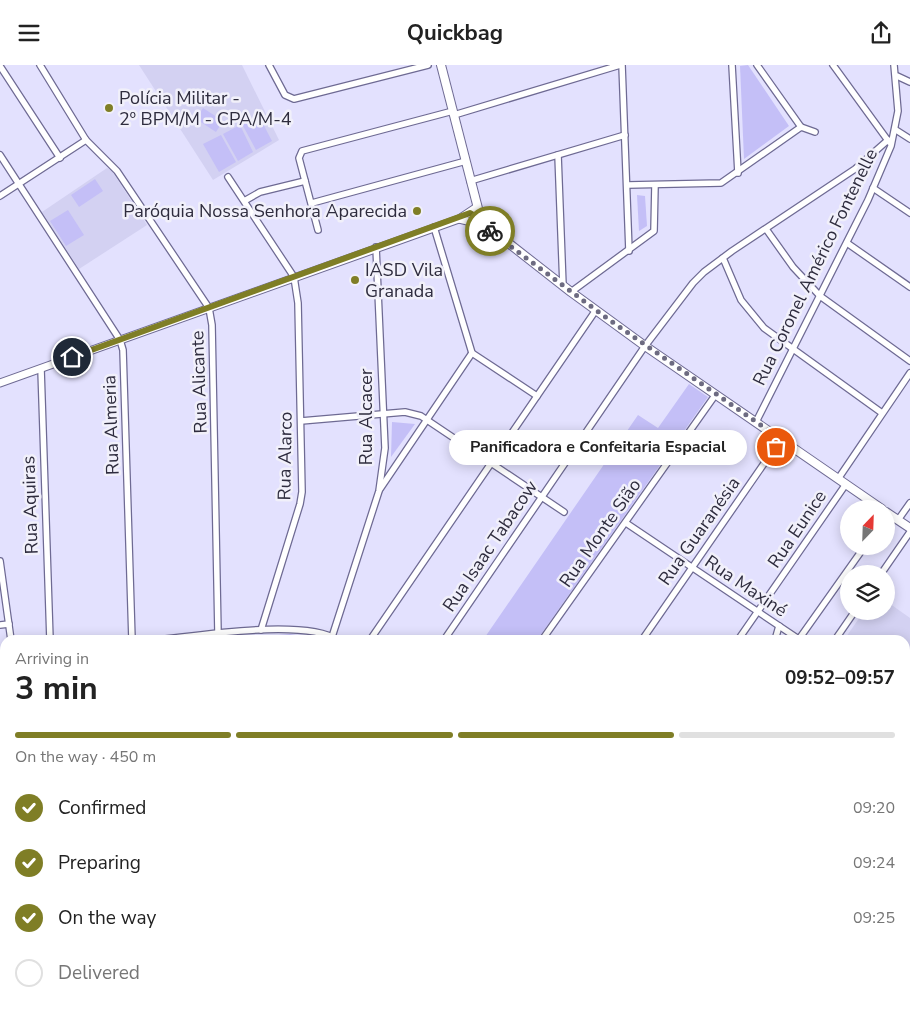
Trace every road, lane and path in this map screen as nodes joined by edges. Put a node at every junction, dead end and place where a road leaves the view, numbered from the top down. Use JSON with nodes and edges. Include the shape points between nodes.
{"nodes":[{"id":1,"x":40,"y":65,"type":"edge"},
{"id":2,"x":269,"y":65,"type":"edge"},
{"id":3,"x":428,"y":65,"type":"edge"},
{"id":4,"x":441,"y":65,"type":"edge"},
{"id":5,"x":621,"y":65,"type":"edge"},
{"id":6,"x":732,"y":65,"type":"edge"},
{"id":7,"x":757,"y":65,"type":"edge"},
{"id":8,"x":833,"y":65,"type":"edge"},
{"id":9,"x":894,"y":65,"type":"edge"},
{"id":10,"x":0,"y":66,"type":"edge"},
{"id":11,"x":896,"y":76,"type":"junction"},
{"id":12,"x":910,"y":82,"type":"edge"},
{"id":13,"x":453,"y":113,"type":"junction"},
{"id":14,"x":801,"y":127,"type":"junction"},
{"id":15,"x":896,"y":130,"type":"junction"},
{"id":16,"x":815,"y":131,"type":"dead end"},
{"id":17,"x":625,"y":135,"type":"junction"},
{"id":18,"x":910,"y":139,"type":"edge"},
{"id":19,"x":86,"y":140,"type":"junction"},
{"id":20,"x":889,"y":143,"type":"junction"},
{"id":21,"x":0,"y":155,"type":"edge"},
{"id":22,"x":558,"y":155,"type":"junction"},
{"id":23,"x":60,"y":157,"type":"junction"},
{"id":24,"x":466,"y":161,"type":"junction"},
{"id":25,"x":738,"y":173,"type":"junction"},
{"id":26,"x":228,"y":177,"type":"dead end"},
{"id":27,"x":305,"y":181,"type":"junction"},
{"id":28,"x":470,"y":181,"type":"junction"},
{"id":29,"x":19,"y":185,"type":"junction"},
{"id":30,"x":628,"y":185,"type":"junction"},
{"id":31,"x":655,"y":185,"type":"junction"},
{"id":32,"x":874,"y":188,"type":"junction"},
{"id":33,"x":0,"y":197,"type":"edge"},
{"id":34,"x":246,"y":201,"type":"junction"},
{"id":35,"x":312,"y":203,"type":"junction"},
{"id":36,"x":477,"y":207,"type":"junction"},
{"id":37,"x":470,"y":213,"type":"junction"},
{"id":38,"x":910,"y":213,"type":"edge"},
{"id":39,"x":458,"y":219,"type":"junction"},
{"id":40,"x":484,"y":225,"type":"junction"},
{"id":41,"x":434,"y":227,"type":"junction"},
{"id":42,"x":318,"y":229,"type":"dead end"},
{"id":43,"x":766,"y":229,"type":"junction"},
{"id":44,"x":847,"y":243,"type":"junction"},
{"id":45,"x":376,"y":247,"type":"junction"},
{"id":46,"x":629,"y":251,"type":"junction"},
{"id":47,"x":723,"y":258,"type":"junction"},
{"id":48,"x":294,"y":277,"type":"junction"},
{"id":49,"x":563,"y":286,"type":"junction"},
{"id":50,"x":910,"y":287,"type":"edge"},
{"id":51,"x":571,"y":292,"type":"junction"},
{"id":52,"x":820,"y":296,"type":"junction"},
{"id":53,"x":209,"y":308,"type":"junction"},
{"id":54,"x":596,"y":310,"type":"junction"},
{"id":55,"x":120,"y":340,"type":"junction"},
{"id":56,"x":645,"y":345,"type":"junction"},
{"id":57,"x":791,"y":349,"type":"junction"},
{"id":58,"x":472,"y":353,"type":"junction"},
{"id":59,"x":910,"y":361,"type":"edge"},
{"id":60,"x":41,"y":369,"type":"junction"},
{"id":61,"x":910,"y":373,"type":"edge"},
{"id":62,"x":0,"y":383,"type":"edge"},
{"id":63,"x":716,"y":394,"type":"junction"},
{"id":64,"x":537,"y":396,"type":"junction"},
{"id":65,"x":882,"y":413,"type":"junction"},
{"id":66,"x":384,"y":414,"type":"junction"},
{"id":67,"x":428,"y":419,"type":"junction"},
{"id":68,"x":301,"y":421,"type":"junction"},
{"id":69,"x":756,"y":422,"type":"junction"},
{"id":70,"x":781,"y":439,"type":"junction"},
{"id":71,"x":492,"y":463,"type":"junction"},
{"id":72,"x":842,"y":481,"type":"junction"},
{"id":73,"x":379,"y":491,"type":"junction"},
{"id":74,"x":542,"y":497,"type":"junction"},
{"id":75,"x":869,"y":500,"type":"edge"},
{"id":76,"x":910,"y":503,"type":"edge"},
{"id":77,"x":564,"y":512,"type":"dead end"},
{"id":78,"x":895,"y":518,"type":"edge"},
{"id":79,"x":898,"y":520,"type":"junction"},
{"id":80,"x":626,"y":523,"type":"junction"},
{"id":81,"x":910,"y":530,"type":"edge"},
{"id":82,"x":859,"y":555,"type":"edge"},
{"id":83,"x":0,"y":561,"type":"edge"},
{"id":84,"x":887,"y":565,"type":"edge"},
{"id":85,"x":692,"y":567,"type":"junction"},
{"id":86,"x":758,"y":612,"type":"junction"},
{"id":87,"x":849,"y":620,"type":"edge"},
{"id":88,"x":9,"y":624,"type":"junction"},
{"id":89,"x":0,"y":625,"type":"edge"},
{"id":90,"x":778,"y":626,"type":"junction"},
{"id":91,"x":261,"y":630,"type":"junction"},
{"id":92,"x":218,"y":633,"type":"junction"},
{"id":93,"x":10,"y":635,"type":"edge"},
{"id":94,"x":50,"y":635,"type":"edge"},
{"id":95,"x":132,"y":635,"type":"edge"},
{"id":96,"x":206,"y":635,"type":"edge"},
{"id":97,"x":316,"y":635,"type":"edge"},
{"id":98,"x":335,"y":635,"type":"edge"},
{"id":99,"x":373,"y":635,"type":"edge"},
{"id":100,"x":447,"y":635,"type":"edge"},
{"id":101,"x":546,"y":635,"type":"edge"},
{"id":102,"x":645,"y":635,"type":"edge"},
{"id":103,"x":742,"y":635,"type":"edge"},
{"id":104,"x":776,"y":635,"type":"edge"},
{"id":105,"x":792,"y":635,"type":"edge"},
{"id":106,"x":803,"y":635,"type":"edge"},
{"id":107,"x":838,"y":635,"type":"edge"}],
"edges":[{"from":1,"to":19,"type":"street","name":"Rua Alicante"},
{"from":2,"to":3,"type":"street","via":[[285,95],[294,99]]},
{"from":4,"to":13,"type":"main road"},
{"from":5,"to":13,"type":"street"},
{"from":5,"to":17,"type":"street"},
{"from":6,"to":25,"type":"street"},
{"from":7,"to":14,"type":"street"},
{"from":8,"to":20,"type":"street"},
{"from":9,"to":11,"type":"street","name":"Rua Coronel Américo Fontenelle"},
{"from":10,"to":23,"type":"street"},
{"from":11,"to":12,"type":"street"},
{"from":11,"to":15,"type":"street","name":"Rua Coronel Américo Fontenelle"},
{"from":13,"to":24,"type":"main road"},
{"from":13,"to":27,"type":"street","via":[[302,151],[300,158]]},
{"from":14,"to":16,"type":"street"},
{"from":14,"to":25,"type":"street"},
{"from":15,"to":18,"type":"street"},
{"from":15,"to":20,"type":"street","name":"Rua Coronel Américo Fontenelle"},
{"from":17,"to":22,"type":"street"},
{"from":17,"to":30,"type":"street"},
{"from":19,"to":23,"type":"street"},
{"from":19,"to":53,"type":"street","name":"Rua Alicante","via":[[117,171]]},
{"from":20,"to":32,"type":"street","name":"Rua Coronel Américo Fontenelle"},
{"from":20,"to":43,"type":"street","name":"Rua Isaac Tabacow"},
{"from":21,"to":29,"type":"street","name":"Rua Almeria"},
{"from":22,"to":28,"type":"street"},
{"from":22,"to":49,"type":"street"},
{"from":23,"to":29,"type":"street"},
{"from":24,"to":28,"type":"main road"},
{"from":24,"to":35,"type":"street"},
{"from":25,"to":31,"type":"street","via":[[721,183]]},
{"from":26,"to":34,"type":"street"},
{"from":27,"to":34,"type":"street","via":[[260,192]]},
{"from":27,"to":35,"type":"street"},
{"from":28,"to":36,"type":"main road"},
{"from":29,"to":33,"type":"street"},
{"from":29,"to":55,"type":"street","name":"Rua Almeria"},
{"from":30,"to":31,"type":"street"},
{"from":30,"to":46,"type":"street"},
{"from":31,"to":46,"type":"street","via":[[654,231]]},
{"from":32,"to":38,"type":"street"},
{"from":32,"to":44,"type":"street","name":"Rua Coronel Américo Fontenelle"},
{"from":34,"to":48,"type":"street"},
{"from":35,"to":42,"type":"street"},
{"from":36,"to":37,"type":"street"},
{"from":36,"to":40,"type":"main road"},
{"from":37,"to":39,"type":"street"},
{"from":37,"to":40,"type":"main road"},
{"from":39,"to":40,"type":"street"},
{"from":39,"to":41,"type":"street"},
{"from":40,"to":49,"type":"main road"},
{"from":41,"to":45,"type":"street"},
{"from":41,"to":58,"type":"street"},
{"from":43,"to":47,"type":"street","name":"Rua Isaac Tabacow"},
{"from":43,"to":52,"type":"street","via":[[793,267]]},
{"from":44,"to":50,"type":"street"},
{"from":44,"to":52,"type":"street","name":"Rua Coronel Américo Fontenelle"},
{"from":45,"to":48,"type":"street"},
{"from":45,"to":66,"type":"street","name":"Rua Alcacer"},
{"from":46,"to":51,"type":"street"},
{"from":47,"to":56,"type":"street","name":"Rua Isaac Tabacow","via":[[693,283]]},
{"from":47,"to":57,"type":"street","via":[[750,314]]},
{"from":48,"to":53,"type":"street"},
{"from":48,"to":68,"type":"street","name":"Rua Alarco","via":[[298,303]]},
{"from":49,"to":51,"type":"main road"},
{"from":51,"to":54,"type":"main road"},
{"from":52,"to":57,"type":"street","name":"Rua Coronel Américo Fontenelle"},
{"from":52,"to":59,"type":"street"},
{"from":53,"to":55,"type":"street"},
{"from":53,"to":92,"type":"street","name":"Rua Alicante","via":[[217,484]]},
{"from":54,"to":56,"type":"main road"},
{"from":54,"to":64,"type":"street"},
{"from":55,"to":60,"type":"street"},
{"from":55,"to":95,"type":"street","name":"Rua Almeria","via":[[124,358]]},
{"from":56,"to":63,"type":"main road"},
{"from":56,"to":74,"type":"street","name":"Rua Isaac Tabacow"},
{"from":57,"to":65,"type":"street"},
{"from":57,"to":69,"type":"street","name":"Rua Coronel Américo Fontenelle"},
{"from":58,"to":64,"type":"street"},
{"from":58,"to":67,"type":"street"},
{"from":60,"to":62,"type":"street"},
{"from":60,"to":94,"type":"street","name":"Rua Aquiras"},
{"from":61,"to":65,"type":"street","name":"Rua Eunice"},
{"from":63,"to":69,"type":"main road"},
{"from":63,"to":80,"type":"street","name":"Rua Monte Sião"},
{"from":64,"to":71,"type":"street"},
{"from":65,"to":72,"type":"street","name":"Rua Eunice"},
{"from":66,"to":67,"type":"street","via":[[404,412]]},
{"from":66,"to":68,"type":"street"},
{"from":66,"to":73,"type":"street","name":"Rua Alcacer","via":[[385,448]]},
{"from":67,"to":71,"type":"street"},
{"from":67,"to":73,"type":"street"},
{"from":68,"to":91,"type":"street","name":"Rua Alarco","via":[[300,504]]},
{"from":69,"to":70,"type":"main road"},
{"from":70,"to":72,"type":"main road"},
{"from":70,"to":85,"type":"street","name":"Rua Guaranésia"},
{"from":71,"to":74,"type":"street"},
{"from":71,"to":99,"type":"street"},
{"from":72,"to":75,"type":"main road"},
{"from":72,"to":86,"type":"street","name":"Rua Eunice"},
{"from":73,"to":98,"type":"street","name":"Rua Alcacer"},
{"from":74,"to":77,"type":"street"},
{"from":74,"to":100,"type":"street","name":"Rua Isaac Tabacow"},
{"from":76,"to":79,"type":"street"},
{"from":78,"to":79,"type":"main road"},
{"from":79,"to":81,"type":"main road"},
{"from":80,"to":85,"type":"street","name":"Rua Maxiné"},
{"from":80,"to":101,"type":"street","name":"Rua Monte Sião"},
{"from":81,"to":84,"type":"street"},
{"from":82,"to":106,"type":"street"},
{"from":83,"to":88,"type":"street"},
{"from":85,"to":86,"type":"street","name":"Rua Maxiné"},
{"from":85,"to":102,"type":"street","name":"Rua Guaranésia"},
{"from":86,"to":90,"type":"street","name":"Rua Maxiné"},
{"from":86,"to":103,"type":"street","name":"Rua Eunice"},
{"from":87,"to":107,"type":"street"},
{"from":88,"to":89,"type":"street"},
{"from":88,"to":93,"type":"street"},
{"from":90,"to":104,"type":"street"},
{"from":90,"to":105,"type":"street","name":"Rua Maxiné"},
{"from":91,"to":92,"type":"street"},
{"from":91,"to":97,"type":"street","via":[[294,630]]},
{"from":92,"to":96,"type":"street"}]}
